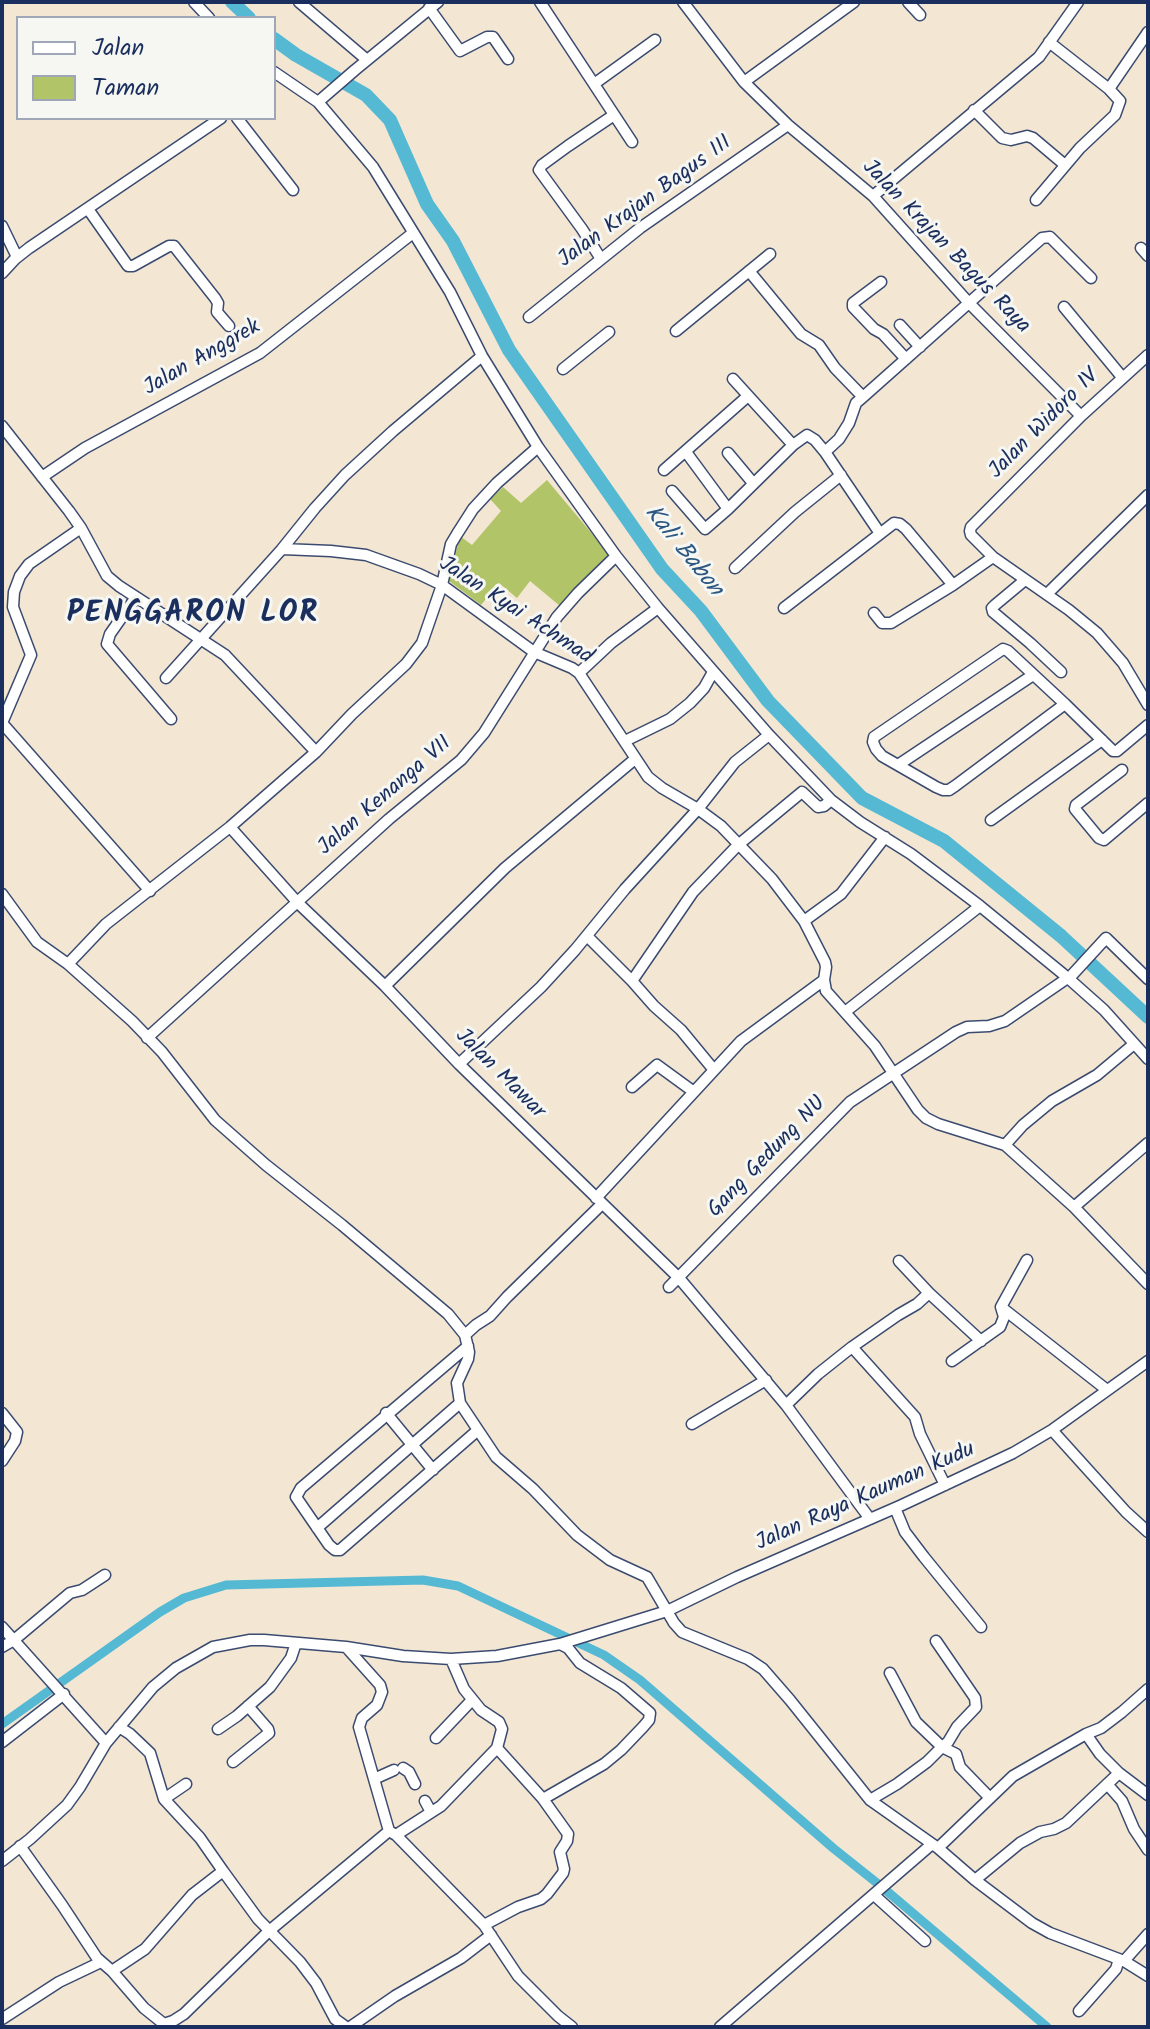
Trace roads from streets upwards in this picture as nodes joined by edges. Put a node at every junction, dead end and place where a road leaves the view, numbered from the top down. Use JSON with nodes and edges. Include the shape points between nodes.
{"nodes":[{"id":1,"x":299,"y":2,"type":"edge"},
{"id":2,"x":540,"y":2,"type":"edge"},
{"id":3,"x":683,"y":2,"type":"edge"},
{"id":4,"x":854,"y":2,"type":"edge"},
{"id":5,"x":908,"y":2,"type":"edge"},
{"id":6,"x":1078,"y":2,"type":"edge"},
{"id":7,"x":433,"y":5,"type":"edge"},
{"id":8,"x":920,"y":15,"type":"dead end"},
{"id":9,"x":1148,"y":32,"type":"edge"},
{"id":10,"x":655,"y":40,"type":"dead end"},
{"id":11,"x":1049,"y":42,"type":"junction"},
{"id":12,"x":508,"y":59,"type":"dead end"},
{"id":13,"x":367,"y":60,"type":"junction"},
{"id":14,"x":276,"y":77,"type":"edge"},
{"id":15,"x":744,"y":82,"type":"junction"},
{"id":16,"x":594,"y":84,"type":"junction"},
{"id":17,"x":1109,"y":89,"type":"junction"},
{"id":18,"x":321,"y":100,"type":"junction"},
{"id":19,"x":974,"y":110,"type":"junction"},
{"id":20,"x":614,"y":115,"type":"junction"},
{"id":21,"x":218,"y":120,"type":"edge"},
{"id":22,"x":239,"y":120,"type":"edge"},
{"id":23,"x":788,"y":125,"type":"junction"},
{"id":24,"x":632,"y":142,"type":"dead end"},
{"id":25,"x":1065,"y":165,"type":"junction"},
{"id":26,"x":293,"y":190,"type":"dead end"},
{"id":27,"x":873,"y":196,"type":"junction"},
{"id":28,"x":1036,"y":200,"type":"dead end"},
{"id":29,"x":88,"y":209,"type":"junction"},
{"id":30,"x":2,"y":226,"type":"edge"},
{"id":31,"x":413,"y":233,"type":"junction"},
{"id":32,"x":770,"y":254,"type":"dead end"},
{"id":33,"x":17,"y":257,"type":"junction"},
{"id":34,"x":601,"y":259,"type":"junction"},
{"id":35,"x":749,"y":271,"type":"junction"},
{"id":36,"x":2,"y":273,"type":"edge"},
{"id":37,"x":1091,"y":278,"type":"dead end"},
{"id":38,"x":881,"y":282,"type":"dead end"},
{"id":39,"x":969,"y":303,"type":"junction"},
{"id":40,"x":1064,"y":307,"type":"dead end"},
{"id":41,"x":529,"y":317,"type":"dead end"},
{"id":42,"x":900,"y":325,"type":"dead end"},
{"id":43,"x":229,"y":326,"type":"dead end"},
{"id":44,"x":676,"y":331,"type":"dead end"},
{"id":45,"x":609,"y":332,"type":"dead end"},
{"id":46,"x":920,"y":347,"type":"junction"},
{"id":47,"x":1148,"y":355,"type":"edge"},
{"id":48,"x":482,"y":356,"type":"junction"},
{"id":49,"x":906,"y":359,"type":"junction"},
{"id":50,"x":563,"y":369,"type":"dead end"},
{"id":51,"x":1122,"y":377,"type":"junction"},
{"id":52,"x":733,"y":379,"type":"dead end"},
{"id":53,"x":748,"y":396,"type":"junction"},
{"id":54,"x":863,"y":397,"type":"junction"},
{"id":55,"x":1081,"y":416,"type":"junction"},
{"id":56,"x":2,"y":426,"type":"edge"},
{"id":57,"x":793,"y":445,"type":"junction"},
{"id":58,"x":538,"y":447,"type":"junction"},
{"id":59,"x":686,"y":452,"type":"junction"},
{"id":60,"x":825,"y":452,"type":"junction"},
{"id":61,"x":728,"y":453,"type":"dead end"},
{"id":62,"x":664,"y":470,"type":"dead end"},
{"id":63,"x":841,"y":475,"type":"junction"},
{"id":64,"x":42,"y":477,"type":"junction"},
{"id":65,"x":753,"y":483,"type":"junction"},
{"id":66,"x":672,"y":491,"type":"dead end"},
{"id":67,"x":1148,"y":495,"type":"edge"},
{"id":68,"x":728,"y":509,"type":"junction"},
{"id":69,"x":81,"y":528,"type":"junction"},
{"id":70,"x":879,"y":532,"type":"junction"},
{"id":71,"x":282,"y":549,"type":"junction"},
{"id":72,"x":616,"y":556,"type":"junction"},
{"id":73,"x":993,"y":557,"type":"junction"},
{"id":74,"x":735,"y":568,"type":"dead end"},
{"id":75,"x":1025,"y":580,"type":"junction"},
{"id":76,"x":442,"y":585,"type":"junction"},
{"id":77,"x":953,"y":585,"type":"junction"},
{"id":78,"x":1047,"y":594,"type":"junction"},
{"id":79,"x":136,"y":597,"type":"junction"},
{"id":80,"x":658,"y":608,"type":"junction"},
{"id":81,"x":784,"y":608,"type":"dead end"},
{"id":82,"x":874,"y":613,"type":"dead end"},
{"id":83,"x":202,"y":638,"type":"junction"},
{"id":84,"x":534,"y":652,"type":"junction"},
{"id":85,"x":713,"y":672,"type":"junction"},
{"id":86,"x":1061,"y":672,"type":"dead end"},
{"id":87,"x":579,"y":673,"type":"junction"},
{"id":88,"x":1033,"y":675,"type":"junction"},
{"id":89,"x":166,"y":678,"type":"dead end"},
{"id":90,"x":1146,"y":697,"type":"edge"},
{"id":91,"x":1065,"y":704,"type":"junction"},
{"id":92,"x":171,"y":719,"type":"dead end"},
{"id":93,"x":2,"y":723,"type":"edge"},
{"id":94,"x":1148,"y":725,"type":"edge"},
{"id":95,"x":769,"y":735,"type":"junction"},
{"id":96,"x":1102,"y":740,"type":"junction"},
{"id":97,"x":625,"y":741,"type":"junction"},
{"id":98,"x":316,"y":752,"type":"junction"},
{"id":99,"x":635,"y":759,"type":"junction"},
{"id":100,"x":898,"y":765,"type":"junction"},
{"id":101,"x":1122,"y":770,"type":"dead end"},
{"id":102,"x":831,"y":800,"type":"junction"},
{"id":103,"x":1148,"y":803,"type":"edge"},
{"id":104,"x":698,"y":809,"type":"junction"},
{"id":105,"x":991,"y":820,"type":"dead end"},
{"id":106,"x":230,"y":827,"type":"junction"},
{"id":107,"x":885,"y":837,"type":"junction"},
{"id":108,"x":738,"y":845,"type":"junction"},
{"id":109,"x":150,"y":891,"type":"junction"},
{"id":110,"x":2,"y":894,"type":"edge"},
{"id":111,"x":298,"y":903,"type":"junction"},
{"id":112,"x":980,"y":906,"type":"junction"},
{"id":113,"x":804,"y":921,"type":"junction"},
{"id":114,"x":587,"y":936,"type":"junction"},
{"id":115,"x":68,"y":964,"type":"junction"},
{"id":116,"x":1070,"y":976,"type":"junction"},
{"id":117,"x":1147,"y":976,"type":"edge"},
{"id":118,"x":824,"y":980,"type":"junction"},
{"id":119,"x":632,"y":981,"type":"junction"},
{"id":120,"x":385,"y":986,"type":"junction"},
{"id":121,"x":845,"y":1012,"type":"junction"},
{"id":122,"x":147,"y":1038,"type":"junction"},
{"id":123,"x":1134,"y":1044,"type":"junction"},
{"id":124,"x":1148,"y":1059,"type":"edge"},
{"id":125,"x":459,"y":1064,"type":"junction"},
{"id":126,"x":714,"y":1070,"type":"junction"},
{"id":127,"x":892,"y":1073,"type":"junction"},
{"id":128,"x":632,"y":1087,"type":"dead end"},
{"id":129,"x":694,"y":1092,"type":"junction"},
{"id":130,"x":1148,"y":1143,"type":"edge"},
{"id":131,"x":1005,"y":1145,"type":"junction"},
{"id":132,"x":599,"y":1201,"type":"junction"},
{"id":133,"x":1074,"y":1207,"type":"junction"},
{"id":134,"x":1027,"y":1260,"type":"dead end"},
{"id":135,"x":899,"y":1261,"type":"dead end"},
{"id":136,"x":679,"y":1278,"type":"junction"},
{"id":137,"x":1148,"y":1284,"type":"edge"},
{"id":138,"x":669,"y":1287,"type":"dead end"},
{"id":139,"x":929,"y":1293,"type":"junction"},
{"id":140,"x":1001,"y":1307,"type":"junction"},
{"id":141,"x":466,"y":1340,"type":"junction"},
{"id":142,"x":981,"y":1341,"type":"junction"},
{"id":143,"x":852,"y":1347,"type":"junction"},
{"id":144,"x":952,"y":1361,"type":"dead end"},
{"id":145,"x":1148,"y":1361,"type":"edge"},
{"id":146,"x":766,"y":1380,"type":"junction"},
{"id":147,"x":1107,"y":1390,"type":"junction"},
{"id":148,"x":460,"y":1403,"type":"junction"},
{"id":149,"x":786,"y":1405,"type":"junction"},
{"id":150,"x":2,"y":1413,"type":"edge"},
{"id":151,"x":386,"y":1413,"type":"junction"},
{"id":152,"x":692,"y":1424,"type":"dead end"},
{"id":153,"x":478,"y":1430,"type":"junction"},
{"id":154,"x":1052,"y":1430,"type":"junction"},
{"id":155,"x":411,"y":1445,"type":"junction"},
{"id":156,"x":2,"y":1461,"type":"edge"},
{"id":157,"x":433,"y":1470,"type":"junction"},
{"id":158,"x":945,"y":1485,"type":"junction"},
{"id":159,"x":895,"y":1508,"type":"junction"},
{"id":160,"x":870,"y":1519,"type":"junction"},
{"id":161,"x":317,"y":1528,"type":"junction"},
{"id":162,"x":1148,"y":1532,"type":"edge"},
{"id":163,"x":105,"y":1575,"type":"dead end"},
{"id":164,"x":667,"y":1611,"type":"junction"},
{"id":165,"x":2,"y":1627,"type":"edge"},
{"id":166,"x":981,"y":1627,"type":"dead end"},
{"id":167,"x":14,"y":1640,"type":"junction"},
{"id":168,"x":936,"y":1641,"type":"dead end"},
{"id":169,"x":296,"y":1643,"type":"junction"},
{"id":170,"x":560,"y":1644,"type":"junction"},
{"id":171,"x":2,"y":1647,"type":"edge"},
{"id":172,"x":346,"y":1647,"type":"junction"},
{"id":173,"x":451,"y":1659,"type":"junction"},
{"id":174,"x":890,"y":1673,"type":"dead end"},
{"id":175,"x":1148,"y":1689,"type":"edge"},
{"id":176,"x":62,"y":1692,"type":"junction"},
{"id":177,"x":472,"y":1700,"type":"junction"},
{"id":178,"x":248,"y":1706,"type":"junction"},
{"id":179,"x":119,"y":1727,"type":"junction"},
{"id":180,"x":218,"y":1729,"type":"dead end"},
{"id":181,"x":1086,"y":1734,"type":"junction"},
{"id":182,"x":436,"y":1738,"type":"dead end"},
{"id":183,"x":2,"y":1742,"type":"edge"},
{"id":184,"x":106,"y":1743,"type":"junction"},
{"id":185,"x":942,"y":1747,"type":"junction"},
{"id":186,"x":497,"y":1748,"type":"junction"},
{"id":187,"x":233,"y":1762,"type":"dead end"},
{"id":188,"x":1119,"y":1773,"type":"junction"},
{"id":189,"x":374,"y":1779,"type":"junction"},
{"id":190,"x":186,"y":1784,"type":"dead end"},
{"id":191,"x":415,"y":1784,"type":"dead end"},
{"id":192,"x":1107,"y":1784,"type":"junction"},
{"id":193,"x":1148,"y":1795,"type":"edge"},
{"id":194,"x":990,"y":1798,"type":"junction"},
{"id":195,"x":164,"y":1799,"type":"junction"},
{"id":196,"x":543,"y":1799,"type":"junction"},
{"id":197,"x":870,"y":1800,"type":"junction"},
{"id":198,"x":425,"y":1801,"type":"dead end"},
{"id":199,"x":431,"y":1812,"type":"junction"},
{"id":200,"x":393,"y":1833,"type":"junction"},
{"id":201,"x":20,"y":1846,"type":"junction"},
{"id":202,"x":935,"y":1846,"type":"junction"},
{"id":203,"x":1148,"y":1850,"type":"edge"},
{"id":204,"x":2,"y":1861,"type":"edge"},
{"id":205,"x":223,"y":1871,"type":"junction"},
{"id":206,"x":975,"y":1880,"type":"junction"},
{"id":207,"x":876,"y":1893,"type":"junction"},
{"id":208,"x":484,"y":1925,"type":"junction"},
{"id":209,"x":269,"y":1931,"type":"junction"},
{"id":210,"x":1148,"y":1934,"type":"edge"},
{"id":211,"x":491,"y":1935,"type":"junction"},
{"id":212,"x":925,"y":1941,"type":"dead end"},
{"id":213,"x":1122,"y":1960,"type":"junction"},
{"id":214,"x":101,"y":1962,"type":"junction"},
{"id":215,"x":112,"y":1971,"type":"junction"},
{"id":216,"x":1148,"y":1976,"type":"edge"},
{"id":217,"x":1079,"y":2011,"type":"dead end"},
{"id":218,"x":2,"y":2019,"type":"edge"},
{"id":219,"x":161,"y":2025,"type":"edge"},
{"id":220,"x":348,"y":2027,"type":"edge"},
{"id":221,"x":572,"y":2027,"type":"edge"},
{"id":222,"x":720,"y":2027,"type":"edge"}],
"edges":[{"from":1,"to":13,"type":"street"},
{"from":2,"to":16,"type":"street"},
{"from":3,"to":15,"type":"street","name":"Jalan Krajan Bagus Raya"},
{"from":4,"to":15,"type":"street"},
{"from":5,"to":8,"type":"street"},
{"from":6,"to":11,"type":"street"},
{"from":7,"to":12,"type":"street","via":[[460,51],[493,37]]},
{"from":7,"to":13,"type":"street"},
{"from":9,"to":17,"type":"street"},
{"from":10,"to":16,"type":"street"},
{"from":11,"to":17,"type":"street"},
{"from":11,"to":19,"type":"street","via":[[1039,57]]},
{"from":13,"to":18,"type":"street"},
{"from":14,"to":18,"type":"street"},
{"from":15,"to":23,"type":"street","name":"Jalan Krajan Bagus Raya"},
{"from":16,"to":20,"type":"street"},
{"from":17,"to":25,"type":"street","via":[[1120,101],[1118,110]]},
{"from":18,"to":31,"type":"street","via":[[373,167]]},
{"from":19,"to":25,"type":"street","via":[[1002,138],[1033,138]]},
{"from":19,"to":27,"type":"street"},
{"from":20,"to":24,"type":"street"},
{"from":20,"to":34,"type":"street","via":[[539,170]]},
{"from":21,"to":29,"type":"street"},
{"from":22,"to":26,"type":"street"},
{"from":23,"to":27,"type":"street","name":"Jalan Krajan Bagus Raya"},
{"from":23,"to":34,"type":"street","name":"Jalan Krajan Bagus III"},
{"from":25,"to":28,"type":"street"},
{"from":27,"to":39,"type":"street","name":"Jalan Krajan Bagus Raya"},
{"from":29,"to":33,"type":"street"},
{"from":29,"to":43,"type":"street","via":[[128,266],[174,246],[215,298],[217,312]]},
{"from":30,"to":33,"type":"street"},
{"from":31,"to":48,"type":"street"},
{"from":31,"to":64,"type":"street","name":"Jalan Anggrek","via":[[260,353]]},
{"from":32,"to":35,"type":"street"},
{"from":33,"to":36,"type":"street"},
{"from":34,"to":41,"type":"street","name":"Jalan Krajan Bagus III"},
{"from":35,"to":44,"type":"street"},
{"from":35,"to":54,"type":"street"},
{"from":37,"to":39,"type":"street","via":[[1044,236]]},
{"from":38,"to":49,"type":"street","via":[[853,307]]},
{"from":39,"to":46,"type":"street"},
{"from":39,"to":55,"type":"street","name":"Jalan Krajan Bagus Raya"},
{"from":40,"to":51,"type":"street"},
{"from":42,"to":46,"type":"street"},
{"from":45,"to":50,"type":"street"},
{"from":46,"to":49,"type":"street"},
{"from":47,"to":51,"type":"street","name":"Jalan Widoro IV"},
{"from":48,"to":58,"type":"street"},
{"from":48,"to":71,"type":"street","via":[[358,461]]},
{"from":49,"to":54,"type":"street"},
{"from":51,"to":55,"type":"street","name":"Jalan Widoro IV"},
{"from":52,"to":53,"type":"street"},
{"from":53,"to":57,"type":"street"},
{"from":53,"to":59,"type":"street"},
{"from":54,"to":60,"type":"street","via":[[839,439]]},
{"from":55,"to":73,"type":"street","name":"Jalan Widoro IV","via":[[971,527],[971,535]]},
{"from":56,"to":64,"type":"street"},
{"from":57,"to":60,"type":"street","via":[[807,435]]},
{"from":57,"to":65,"type":"street"},
{"from":58,"to":72,"type":"street"},
{"from":58,"to":76,"type":"street","via":[[473,509],[451,544]]},
{"from":59,"to":62,"type":"street"},
{"from":59,"to":68,"type":"street"},
{"from":60,"to":63,"type":"street"},
{"from":61,"to":65,"type":"street"},
{"from":63,"to":70,"type":"street"},
{"from":63,"to":74,"type":"street"},
{"from":64,"to":69,"type":"street"},
{"from":65,"to":68,"type":"street"},
{"from":66,"to":68,"type":"street","via":[[703,529]]},
{"from":67,"to":78,"type":"street"},
{"from":69,"to":79,"type":"street","via":[[107,576]]},
{"from":69,"to":93,"type":"street","via":[[20,576],[13,607],[31,655]]},
{"from":70,"to":77,"type":"street","via":[[900,524]]},
{"from":70,"to":81,"type":"street"},
{"from":71,"to":76,"type":"street","name":"Jalan Kyai Achmad","via":[[366,555]]},
{"from":71,"to":83,"type":"street"},
{"from":72,"to":80,"type":"street"},
{"from":72,"to":84,"type":"street","name":"Jalan Kenanga VII","via":[[568,605]]},
{"from":73,"to":75,"type":"street"},
{"from":73,"to":77,"type":"street"},
{"from":75,"to":78,"type":"street"},
{"from":75,"to":86,"type":"street","via":[[993,612]]},
{"from":76,"to":84,"type":"street","name":"Jalan Kyai Achmad"},
{"from":76,"to":98,"type":"street","via":[[416,653]]},
{"from":77,"to":82,"type":"street","via":[[891,623],[882,623]]},
{"from":78,"to":90,"type":"street","via":[[1107,643]]},
{"from":79,"to":83,"type":"street"},
{"from":79,"to":92,"type":"street","via":[[107,644]]},
{"from":80,"to":85,"type":"street"},
{"from":80,"to":87,"type":"street"},
{"from":83,"to":89,"type":"street"},
{"from":83,"to":98,"type":"street","via":[[231,660]]},
{"from":84,"to":87,"type":"street","name":"Jalan Kyai Achmad"},
{"from":84,"to":111,"type":"street","name":"Jalan Kenanga VII","via":[[473,748]]},
{"from":85,"to":95,"type":"street"},
{"from":85,"to":97,"type":"street","via":[[704,688],[670,719]]},
{"from":87,"to":97,"type":"street","name":"Jalan Kyai Achmad"},
{"from":88,"to":91,"type":"street"},
{"from":88,"to":100,"type":"street"},
{"from":88,"to":100,"type":"street","via":[[1008,651],[998,651],[874,737],[879,752]]},
{"from":91,"to":96,"type":"street"},
{"from":91,"to":100,"type":"street","via":[[949,790]]},
{"from":93,"to":109,"type":"street"},
{"from":94,"to":96,"type":"street","via":[[1117,751]]},
{"from":95,"to":102,"type":"street"},
{"from":95,"to":104,"type":"street","via":[[735,762]]},
{"from":96,"to":105,"type":"street"},
{"from":97,"to":99,"type":"street","name":"Jalan Kyai Achmad"},
{"from":98,"to":106,"type":"street"},
{"from":99,"to":104,"type":"street","name":"Jalan Kyai Achmad","via":[[648,777]]},
{"from":99,"to":120,"type":"street","via":[[494,878]]},
{"from":101,"to":103,"type":"street","via":[[1075,809],[1102,840]]},
{"from":102,"to":107,"type":"street"},
{"from":102,"to":108,"type":"street","via":[[818,807],[802,792]]},
{"from":104,"to":108,"type":"street","name":"Jalan Kyai Achmad"},
{"from":104,"to":114,"type":"street"},
{"from":106,"to":109,"type":"street"},
{"from":106,"to":111,"type":"street","name":"Jalan Mawar"},
{"from":107,"to":112,"type":"street"},
{"from":107,"to":113,"type":"street","via":[[841,894]]},
{"from":108,"to":113,"type":"street","name":"Jalan Kyai Achmad"},
{"from":108,"to":119,"type":"street","via":[[693,892]]},
{"from":109,"to":115,"type":"street","via":[[106,924]]},
{"from":110,"to":115,"type":"street","via":[[37,942]]},
{"from":111,"to":120,"type":"street","name":"Jalan Mawar"},
{"from":111,"to":122,"type":"street","name":"Jalan Kenanga VII"},
{"from":112,"to":116,"type":"street"},
{"from":112,"to":121,"type":"street"},
{"from":113,"to":118,"type":"street","name":"Jalan Kyai Achmad","via":[[825,962]]},
{"from":114,"to":119,"type":"street"},
{"from":114,"to":125,"type":"street"},
{"from":115,"to":122,"type":"street"},
{"from":116,"to":117,"type":"street","name":"Gang Gedung NU","via":[[1106,938]]},
{"from":116,"to":123,"type":"street"},
{"from":116,"to":127,"type":"street","name":"Gang Gedung NU","via":[[1005,1021],[962,1029]]},
{"from":118,"to":121,"type":"street","name":"Jalan Kyai Achmad","via":[[826,991]]},
{"from":118,"to":126,"type":"street","via":[[741,1041]]},
{"from":119,"to":126,"type":"street"},
{"from":120,"to":125,"type":"street","name":"Jalan Mawar"},
{"from":121,"to":127,"type":"street","name":"Jalan Kyai Achmad"},
{"from":122,"to":141,"type":"street","via":[[215,1120],[443,1310]]},
{"from":123,"to":124,"type":"street"},
{"from":123,"to":131,"type":"street","via":[[1104,1070],[1052,1101]]},
{"from":125,"to":132,"type":"street","name":"Jalan Mawar"},
{"from":126,"to":129,"type":"street"},
{"from":127,"to":131,"type":"street","name":"Jalan Kyai Achmad","via":[[926,1118]]},
{"from":127,"to":136,"type":"street","name":"Gang Gedung NU","via":[[850,1102]]},
{"from":128,"to":129,"type":"street","via":[[657,1065]]},
{"from":129,"to":132,"type":"street"},
{"from":130,"to":133,"type":"street"},
{"from":131,"to":133,"type":"street","name":"Jalan Kyai Achmad"},
{"from":132,"to":136,"type":"street","name":"Jalan Mawar"},
{"from":132,"to":141,"type":"street"},
{"from":133,"to":137,"type":"street","name":"Jalan Kyai Achmad"},
{"from":134,"to":140,"type":"street"},
{"from":135,"to":139,"type":"street"},
{"from":136,"to":138,"type":"street","name":"Gang Gedung NU"},
{"from":136,"to":146,"type":"street","name":"Jalan Mawar"},
{"from":139,"to":142,"type":"street"},
{"from":139,"to":143,"type":"street"},
{"from":140,"to":142,"type":"street","via":[[1003,1322]]},
{"from":140,"to":147,"type":"street"},
{"from":141,"to":148,"type":"street","via":[[468,1359],[457,1383]]},
{"from":141,"to":151,"type":"street"},
{"from":142,"to":144,"type":"street"},
{"from":143,"to":149,"type":"street"},
{"from":143,"to":158,"type":"street","via":[[915,1417]]},
{"from":145,"to":147,"type":"street","name":"Jalan Raya Kauman Kudu"},
{"from":146,"to":149,"type":"street","name":"Jalan Mawar"},
{"from":146,"to":152,"type":"street"},
{"from":147,"to":154,"type":"street","name":"Jalan Raya Kauman Kudu"},
{"from":148,"to":153,"type":"street"},
{"from":148,"to":155,"type":"street"},
{"from":149,"to":160,"type":"street","name":"Jalan Mawar"},
{"from":150,"to":156,"type":"street","via":[[17,1432]]},
{"from":151,"to":155,"type":"street"},
{"from":151,"to":161,"type":"street","via":[[296,1493]]},
{"from":153,"to":157,"type":"street"},
{"from":153,"to":164,"type":"street","via":[[496,1457],[577,1535],[610,1560],[647,1577]]},
{"from":154,"to":158,"type":"street","name":"Jalan Raya Kauman Kudu"},
{"from":154,"to":162,"type":"street"},
{"from":155,"to":157,"type":"street"},
{"from":155,"to":161,"type":"street"},
{"from":157,"to":161,"type":"street","via":[[340,1550],[332,1549]]},
{"from":158,"to":159,"type":"street","name":"Jalan Raya Kauman Kudu"},
{"from":159,"to":160,"type":"street","name":"Jalan Raya Kauman Kudu"},
{"from":159,"to":166,"type":"street","via":[[905,1532]]},
{"from":160,"to":164,"type":"street","name":"Jalan Raya Kauman Kudu"},
{"from":163,"to":167,"type":"street","via":[[70,1593]]},
{"from":164,"to":170,"type":"street","name":"Jalan Raya Kauman Kudu"},
{"from":164,"to":197,"type":"street","via":[[687,1635],[763,1669]]},
{"from":165,"to":167,"type":"street"},
{"from":167,"to":171,"type":"street"},
{"from":167,"to":176,"type":"street"},
{"from":168,"to":185,"type":"street","via":[[976,1707]]},
{"from":169,"to":172,"type":"street"},
{"from":169,"to":178,"type":"street","via":[[284,1670]]},
{"from":169,"to":179,"type":"street","via":[[250,1640],[213,1647],[153,1687]]},
{"from":170,"to":173,"type":"street"},
{"from":170,"to":196,"type":"street","via":[[650,1713],[643,1727],[604,1764]]},
{"from":172,"to":173,"type":"street"},
{"from":172,"to":189,"type":"street","via":[[382,1692],[359,1727]]},
{"from":173,"to":177,"type":"street"},
{"from":174,"to":185,"type":"street","via":[[916,1722]]},
{"from":175,"to":181,"type":"street"},
{"from":176,"to":183,"type":"street"},
{"from":176,"to":184,"type":"street"},
{"from":177,"to":182,"type":"street"},
{"from":177,"to":186,"type":"street","via":[[499,1722]]},
{"from":178,"to":180,"type":"street"},
{"from":178,"to":187,"type":"street","via":[[269,1733]]},
{"from":179,"to":184,"type":"street"},
{"from":179,"to":195,"type":"street","via":[[150,1753]]},
{"from":181,"to":188,"type":"street"},
{"from":181,"to":194,"type":"street","via":[[1013,1776]]},
{"from":184,"to":201,"type":"street","via":[[67,1805]]},
{"from":185,"to":194,"type":"street","via":[[956,1754],[960,1767]]},
{"from":185,"to":197,"type":"street"},
{"from":186,"to":196,"type":"street"},
{"from":186,"to":199,"type":"street"},
{"from":188,"to":192,"type":"street"},
{"from":188,"to":193,"type":"street"},
{"from":189,"to":191,"type":"street","via":[[399,1769],[409,1772]]},
{"from":189,"to":200,"type":"street"},
{"from":190,"to":195,"type":"street"},
{"from":192,"to":203,"type":"street"},
{"from":192,"to":206,"type":"street","via":[[1066,1823],[1020,1843]]},
{"from":194,"to":202,"type":"street"},
{"from":195,"to":205,"type":"street"},
{"from":196,"to":208,"type":"street","via":[[568,1834],[560,1852],[563,1873],[541,1899]]},
{"from":197,"to":202,"type":"street"},
{"from":198,"to":199,"type":"street"},
{"from":199,"to":200,"type":"street"},
{"from":200,"to":208,"type":"street"},
{"from":200,"to":209,"type":"street"},
{"from":201,"to":204,"type":"street"},
{"from":201,"to":214,"type":"street"},
{"from":202,"to":206,"type":"street"},
{"from":202,"to":207,"type":"street"},
{"from":205,"to":209,"type":"street"},
{"from":205,"to":215,"type":"street","via":[[192,1895],[145,1949]]},
{"from":206,"to":213,"type":"street","via":[[1041,1928]]},
{"from":207,"to":212,"type":"street"},
{"from":207,"to":222,"type":"street"},
{"from":208,"to":211,"type":"street"},
{"from":209,"to":219,"type":"street","via":[[184,2014]]},
{"from":209,"to":220,"type":"street","via":[[316,1983],[335,2019]]},
{"from":210,"to":213,"type":"street"},
{"from":211,"to":220,"type":"street"},
{"from":211,"to":221,"type":"street","via":[[518,1976]]},
{"from":213,"to":216,"type":"street"},
{"from":213,"to":217,"type":"street"},
{"from":214,"to":215,"type":"street"},
{"from":214,"to":218,"type":"street"},
{"from":215,"to":219,"type":"street"}]}
